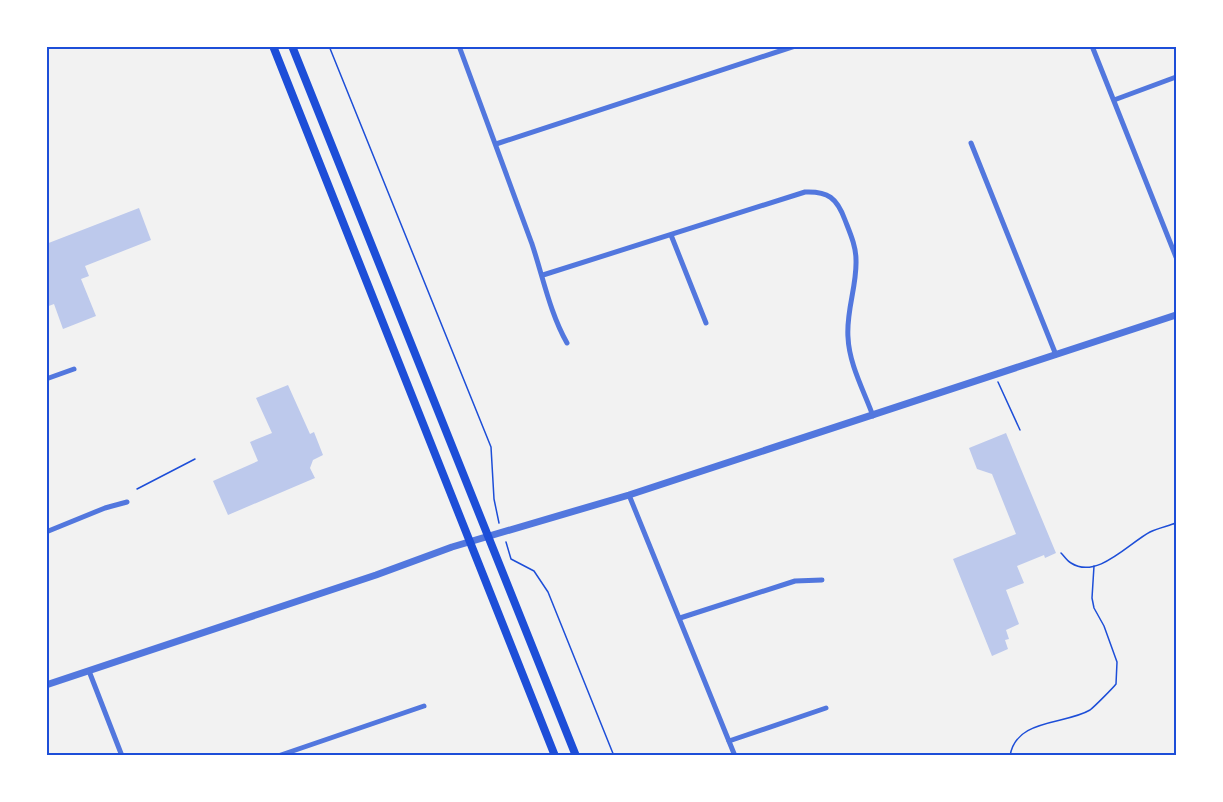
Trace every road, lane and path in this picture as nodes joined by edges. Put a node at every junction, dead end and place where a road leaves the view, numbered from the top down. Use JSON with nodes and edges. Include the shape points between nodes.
{"nodes":[{"id":1,"x":273,"y":46,"type":"edge"},
{"id":2,"x":292,"y":46,"type":"edge"},
{"id":3,"x":329,"y":46,"type":"edge"},
{"id":4,"x":459,"y":46,"type":"edge"},
{"id":5,"x":795,"y":46,"type":"edge"},
{"id":6,"x":1092,"y":46,"type":"edge"},
{"id":7,"x":1176,"y":77,"type":"edge"},
{"id":8,"x":1114,"y":100,"type":"junction"},
{"id":9,"x":971,"y":143,"type":"dead end"},
{"id":10,"x":496,"y":144,"type":"junction"},
{"id":11,"x":671,"y":235,"type":"junction"},
{"id":12,"x":1176,"y":257,"type":"edge"},
{"id":13,"x":543,"y":275,"type":"junction"},
{"id":14,"x":1176,"y":315,"type":"edge"},
{"id":15,"x":706,"y":323,"type":"dead end"},
{"id":16,"x":567,"y":344,"type":"dead end"},
{"id":17,"x":1056,"y":355,"type":"junction"},
{"id":18,"x":74,"y":369,"type":"dead end"},
{"id":19,"x":996,"y":375,"type":"junction"},
{"id":20,"x":46,"y":379,"type":"edge"},
{"id":21,"x":873,"y":416,"type":"junction"},
{"id":22,"x":1020,"y":430,"type":"dead end"},
{"id":23,"x":195,"y":459,"type":"dead end"},
{"id":24,"x":137,"y":489,"type":"dead end"},
{"id":25,"x":629,"y":495,"type":"junction"},
{"id":26,"x":127,"y":502,"type":"dead end"},
{"id":27,"x":498,"y":520,"type":"dead end"},
{"id":28,"x":1176,"y":523,"type":"edge"},
{"id":29,"x":46,"y":532,"type":"edge"},
{"id":30,"x":488,"y":535,"type":"junction"},
{"id":31,"x":470,"y":541,"type":"junction"},
{"id":32,"x":508,"y":546,"type":"dead end"},
{"id":33,"x":1061,"y":553,"type":"dead end"},
{"id":34,"x":1094,"y":566,"type":"junction"},
{"id":35,"x":822,"y":580,"type":"dead end"},
{"id":36,"x":680,"y":618,"type":"junction"},
{"id":37,"x":89,"y":671,"type":"junction"},
{"id":38,"x":46,"y":685,"type":"edge"},
{"id":39,"x":424,"y":706,"type":"dead end"},
{"id":40,"x":826,"y":708,"type":"dead end"},
{"id":41,"x":729,"y":741,"type":"junction"},
{"id":42,"x":285,"y":754,"type":"edge"},
{"id":43,"x":122,"y":756,"type":"edge"},
{"id":44,"x":278,"y":756,"type":"edge"},
{"id":45,"x":555,"y":756,"type":"edge"},
{"id":46,"x":576,"y":756,"type":"edge"},
{"id":47,"x":614,"y":756,"type":"edge"},
{"id":48,"x":735,"y":756,"type":"edge"},
{"id":49,"x":1010,"y":756,"type":"edge"}],
"edges":[{"from":1,"to":31,"type":"main road"},
{"from":2,"to":30,"type":"main road"},
{"from":3,"to":27,"type":"path","via":[[491,447]]},
{"from":4,"to":10,"type":"street"},
{"from":5,"to":10,"type":"street"},
{"from":6,"to":8,"type":"street"},
{"from":7,"to":8,"type":"street"},
{"from":8,"to":12,"type":"street"},
{"from":9,"to":17,"type":"street"},
{"from":10,"to":13,"type":"street"},
{"from":11,"to":13,"type":"street"},
{"from":11,"to":15,"type":"street"},
{"from":11,"to":21,"type":"street","via":[[805,192],[826,194],[835,200],[855,245],[848,339]]},
{"from":13,"to":16,"type":"street","via":[[557,326]]},
{"from":14,"to":17,"type":"street"},
{"from":17,"to":19,"type":"street"},
{"from":18,"to":20,"type":"street"},
{"from":19,"to":21,"type":"street"},
{"from":19,"to":22,"type":"path"},
{"from":21,"to":25,"type":"street"},
{"from":23,"to":24,"type":"path"},
{"from":25,"to":30,"type":"street"},
{"from":25,"to":36,"type":"street"},
{"from":26,"to":29,"type":"street"},
{"from":28,"to":34,"type":"path","via":[[1150,532],[1114,558]]},
{"from":30,"to":31,"type":"street"},
{"from":30,"to":46,"type":"main road"},
{"from":31,"to":37,"type":"street"},
{"from":31,"to":45,"type":"main road"},
{"from":32,"to":47,"type":"path","via":[[511,559],[534,571],[548,592]]},
{"from":33,"to":34,"type":"path","via":[[1070,563]]},
{"from":34,"to":49,"type":"path","via":[[1092,598],[1117,662],[1116,684],[1089,710],[1018,737]]},
{"from":35,"to":36,"type":"street","via":[[795,581]]},
{"from":36,"to":41,"type":"street"},
{"from":37,"to":38,"type":"street"},
{"from":37,"to":43,"type":"street"},
{"from":39,"to":42,"type":"street"},
{"from":40,"to":41,"type":"street"},
{"from":41,"to":48,"type":"street"},
{"from":42,"to":44,"type":"street"}]}
